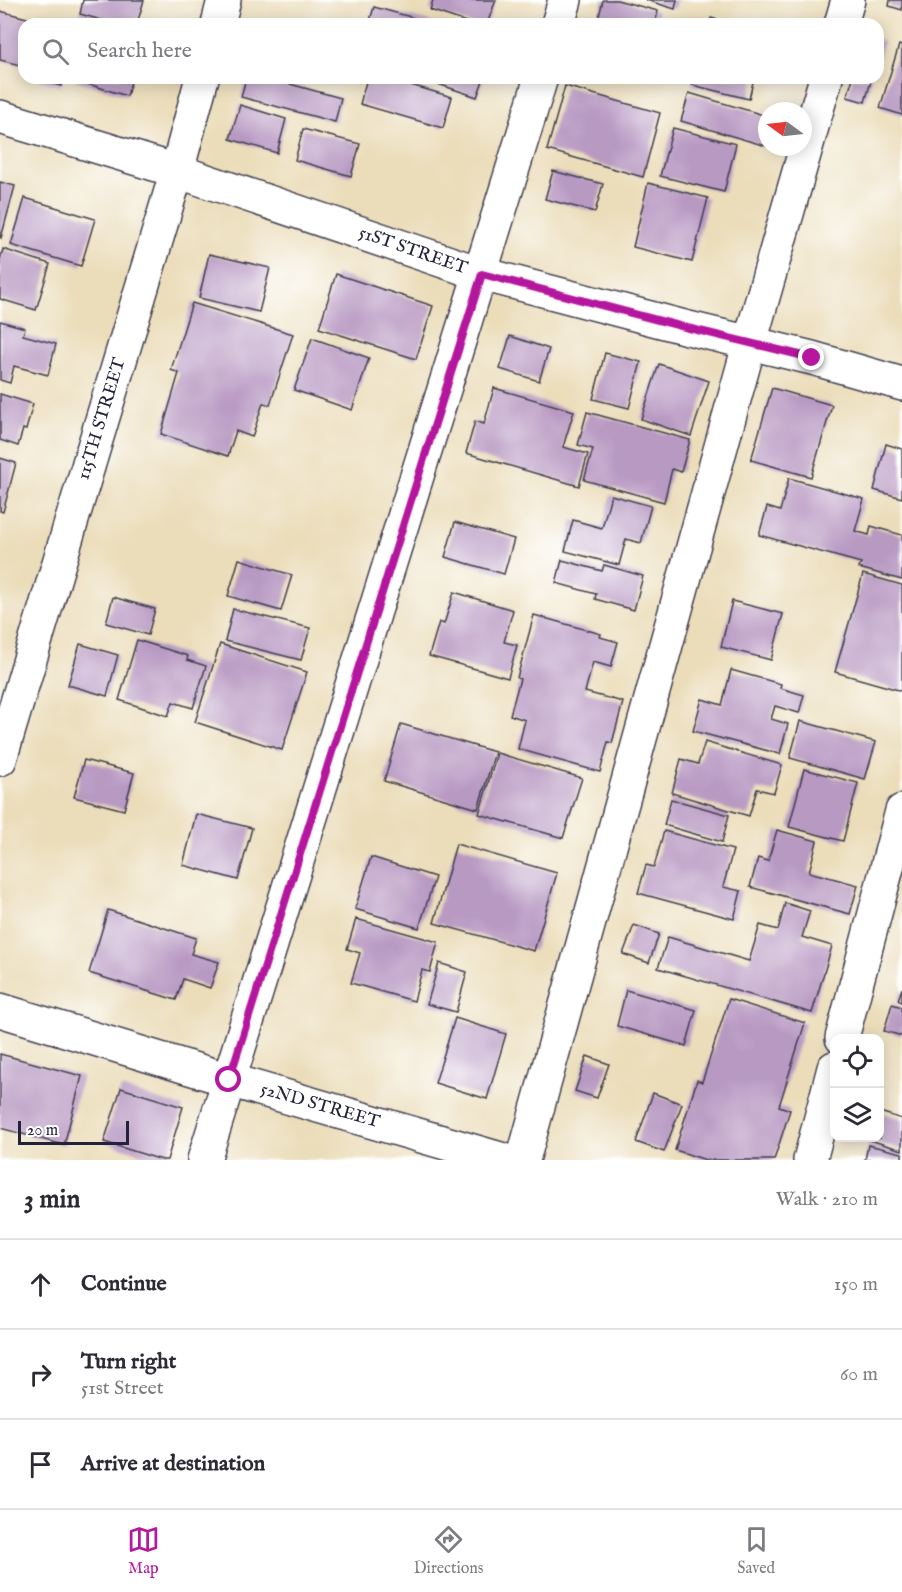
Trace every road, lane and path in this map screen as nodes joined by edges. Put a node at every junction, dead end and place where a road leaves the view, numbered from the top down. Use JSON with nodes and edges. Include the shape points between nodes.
{"nodes":[{"id":1,"x":224,"y":0,"type":"edge"},
{"id":2,"x":565,"y":0,"type":"edge"},
{"id":3,"x":848,"y":0,"type":"edge"},
{"id":4,"x":220,"y":18,"type":"edge"},
{"id":5,"x":560,"y":18,"type":"edge"},
{"id":6,"x":843,"y":18,"type":"edge"},
{"id":7,"x":200,"y":84,"type":"edge"},
{"id":8,"x":539,"y":84,"type":"edge"},
{"id":9,"x":823,"y":84,"type":"edge"},
{"id":10,"x":0,"y":117,"type":"edge"},
{"id":11,"x":177,"y":171,"type":"junction"},
{"id":12,"x":482,"y":274,"type":"junction"},
{"id":13,"x":750,"y":342,"type":"junction"},
{"id":14,"x":902,"y":384,"type":"edge"},
{"id":15,"x":0,"y":759,"type":"edge"},
{"id":16,"x":902,"y":811,"type":"edge"},
{"id":17,"x":0,"y":1010,"type":"edge"},
{"id":18,"x":843,"y":1034,"type":"edge"},
{"id":19,"x":229,"y":1080,"type":"junction"},
{"id":20,"x":830,"y":1083,"type":"edge"},
{"id":21,"x":204,"y":1160,"type":"edge"},
{"id":22,"x":504,"y":1160,"type":"edge"},
{"id":23,"x":523,"y":1160,"type":"edge"},
{"id":24,"x":810,"y":1160,"type":"edge"}],
"edges":[{"from":1,"to":4,"type":"street"},
{"from":2,"to":5,"type":"street"},
{"from":3,"to":6,"type":"street"},
{"from":7,"to":11,"type":"street","name":"115TH STREET"},
{"from":8,"to":12,"type":"street"},
{"from":9,"to":13,"type":"street"},
{"from":10,"to":11,"type":"street","name":"51ST STREET"},
{"from":11,"to":12,"type":"street","name":"51ST STREET"},
{"from":11,"to":15,"type":"street","name":"115TH STREET"},
{"from":12,"to":13,"type":"street","name":"51ST STREET"},
{"from":12,"to":19,"type":"street"},
{"from":13,"to":14,"type":"street","name":"51ST STREET"},
{"from":13,"to":23,"type":"street"},
{"from":16,"to":18,"type":"street"},
{"from":17,"to":19,"type":"street","name":"52ND STREET"},
{"from":19,"to":21,"type":"street"},
{"from":19,"to":22,"type":"street","name":"52ND STREET"},
{"from":20,"to":24,"type":"street"}]}
